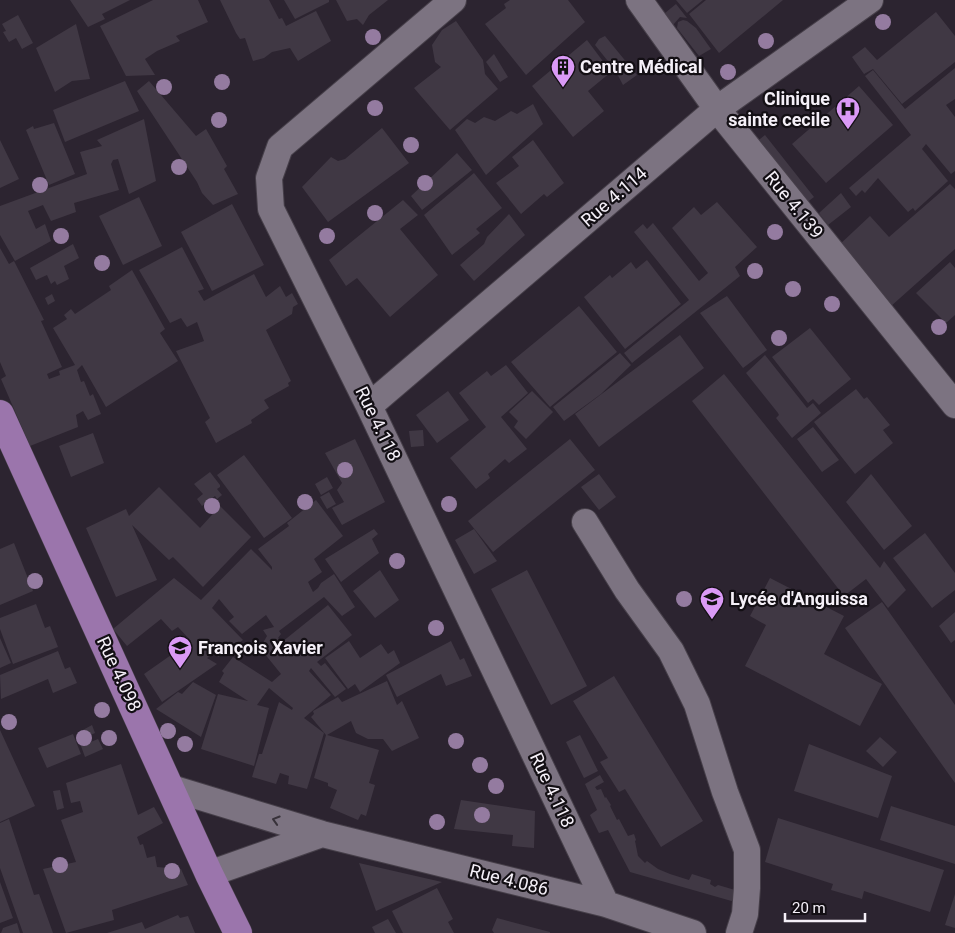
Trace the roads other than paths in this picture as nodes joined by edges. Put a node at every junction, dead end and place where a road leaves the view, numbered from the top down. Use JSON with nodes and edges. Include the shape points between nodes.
{"nodes":[{"id":1,"x":453,"y":0,"type":"edge"},
{"id":2,"x":640,"y":0,"type":"edge"},
{"id":3,"x":870,"y":0,"type":"edge"},
{"id":4,"x":717,"y":109,"type":"junction"},
{"id":5,"x":955,"y":405,"type":"edge"},
{"id":6,"x":369,"y":406,"type":"junction"},
{"id":7,"x":0,"y":414,"type":"edge"},
{"id":8,"x":585,"y":522,"type":"dead end"},
{"id":9,"x":171,"y":788,"type":"junction"},
{"id":10,"x":322,"y":834,"type":"junction"},
{"id":11,"x":209,"y":874,"type":"junction"},
{"id":12,"x":606,"y":904,"type":"junction"},
{"id":13,"x":238,"y":933,"type":"edge"},
{"id":14,"x":692,"y":933,"type":"edge"},
{"id":15,"x":740,"y":933,"type":"edge"}],
"edges":[{"from":1,"to":6,"type":"street","name":"Rue 4.118","via":[[280,147],[269,178],[271,209]]},
{"from":2,"to":4,"type":"street","name":"Rue 4.139"},
{"from":3,"to":4,"type":"street","name":"Rue 4.114"},
{"from":4,"to":5,"type":"street","name":"Rue 4.139"},
{"from":4,"to":6,"type":"street","name":"Rue 4.114"},
{"from":6,"to":12,"type":"street","name":"Rue 4.118"},
{"from":7,"to":9,"type":"main road","name":"Rue 4.098"},
{"from":8,"to":15,"type":"street","via":[[627,590],[671,651],[696,704],[747,850],[745,914]]},
{"from":10,"to":9,"type":"street","name":"Rue 4.086","one_way":true},
{"from":9,"to":11,"type":"main road","name":"Rue 4.098"},
{"from":10,"to":11,"type":"street"},
{"from":10,"to":12,"type":"street","name":"Rue 4.086"},
{"from":11,"to":13,"type":"main road","name":"Rue 4.098"},
{"from":12,"to":14,"type":"street","name":"Rue 4.086"}]}
